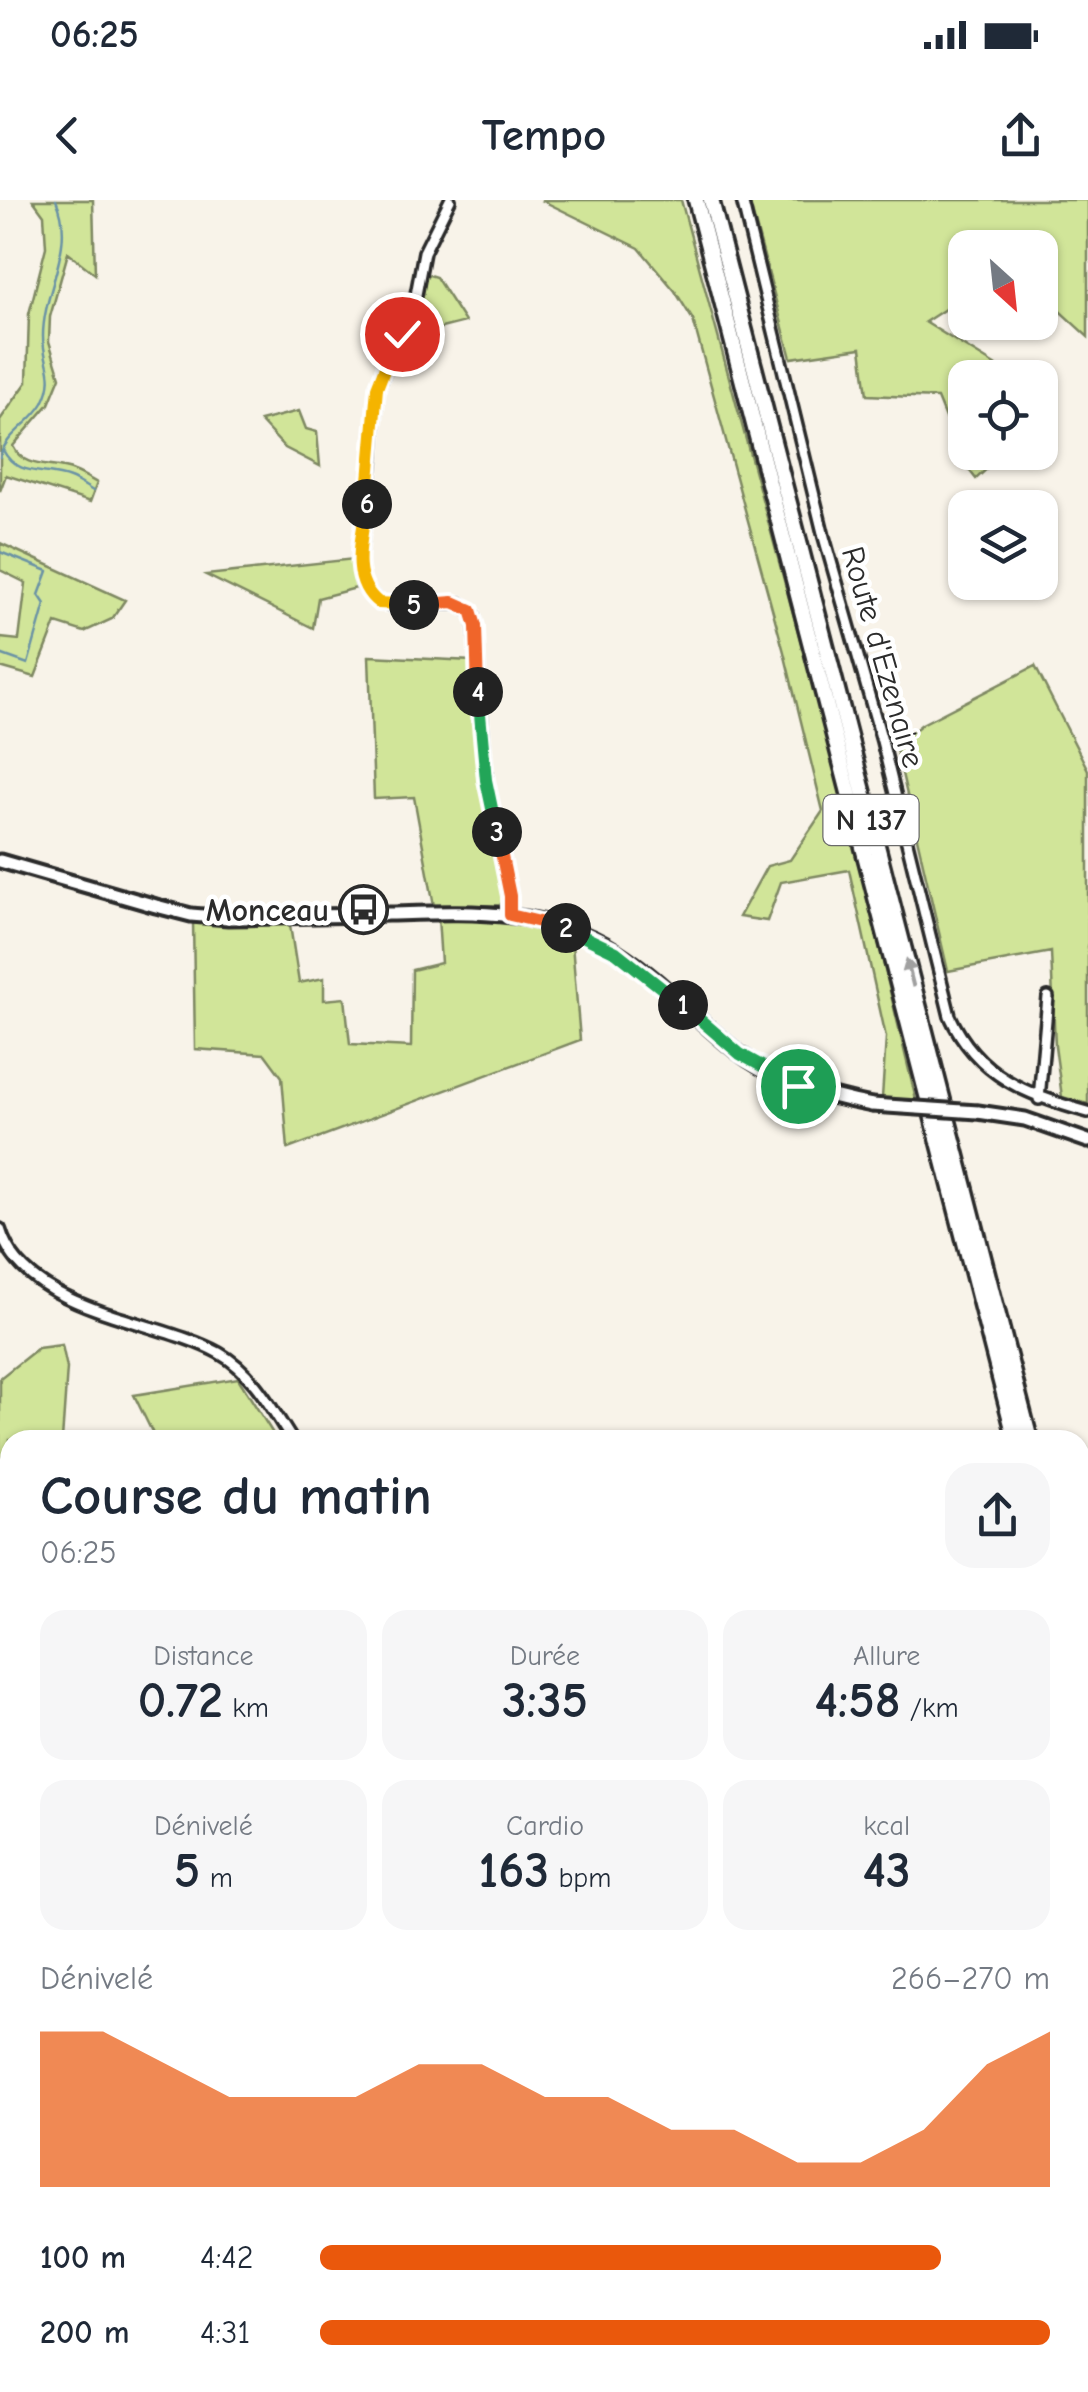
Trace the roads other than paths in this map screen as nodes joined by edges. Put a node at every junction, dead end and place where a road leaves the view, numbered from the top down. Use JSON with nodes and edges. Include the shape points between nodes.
{"nodes":[{"id":1,"x":450,"y":200,"type":"edge"},
{"id":2,"x":696,"y":200,"type":"edge"},
{"id":3,"x":711,"y":200,"type":"edge"},
{"id":4,"x":742,"y":200,"type":"edge"},
{"id":5,"x":0,"y":864,"type":"edge"},
{"id":6,"x":510,"y":915,"type":"junction"},
{"id":7,"x":1048,"y":997,"type":"dead end"},
{"id":8,"x":1039,"y":1099,"type":"junction"},
{"id":9,"x":1088,"y":1112,"type":"edge"},
{"id":10,"x":1088,"y":1141,"type":"edge"},
{"id":11,"x":0,"y":1230,"type":"edge"},
{"id":12,"x":2,"y":1246,"type":"edge"},
{"id":13,"x":285,"y":1430,"type":"edge"},
{"id":14,"x":1013,"y":1430,"type":"edge"},
{"id":15,"x":1027,"y":1430,"type":"edge"}],
"edges":[{"from":1,"to":6,"type":"street","via":[[424,252],[413,312],[377,388],[359,568],[379,603],[453,602],[474,615],[486,780]]},
{"from":2,"to":14,"type":"highway","number":"N 137"},
{"from":15,"to":3,"type":"highway","number":"N 137","one_way":true},
{"from":4,"to":8,"type":"street","name":"Route d'Ezenaire","via":[[950,1016],[996,1073]]},
{"from":5,"to":6,"type":"street","via":[[228,918]]},
{"from":6,"to":10,"type":"street","bridge":true,"via":[[556,924],[616,952],[740,1054],[798,1086],[872,1106],[1024,1119]]},
{"from":7,"to":8,"type":"street"},
{"from":8,"to":9,"type":"street","name":"Route d'Ezenaire"},
{"from":11,"to":12,"type":"street"},
{"from":12,"to":13,"type":"street","via":[[65,1296],[218,1353],[249,1376]]}]}
